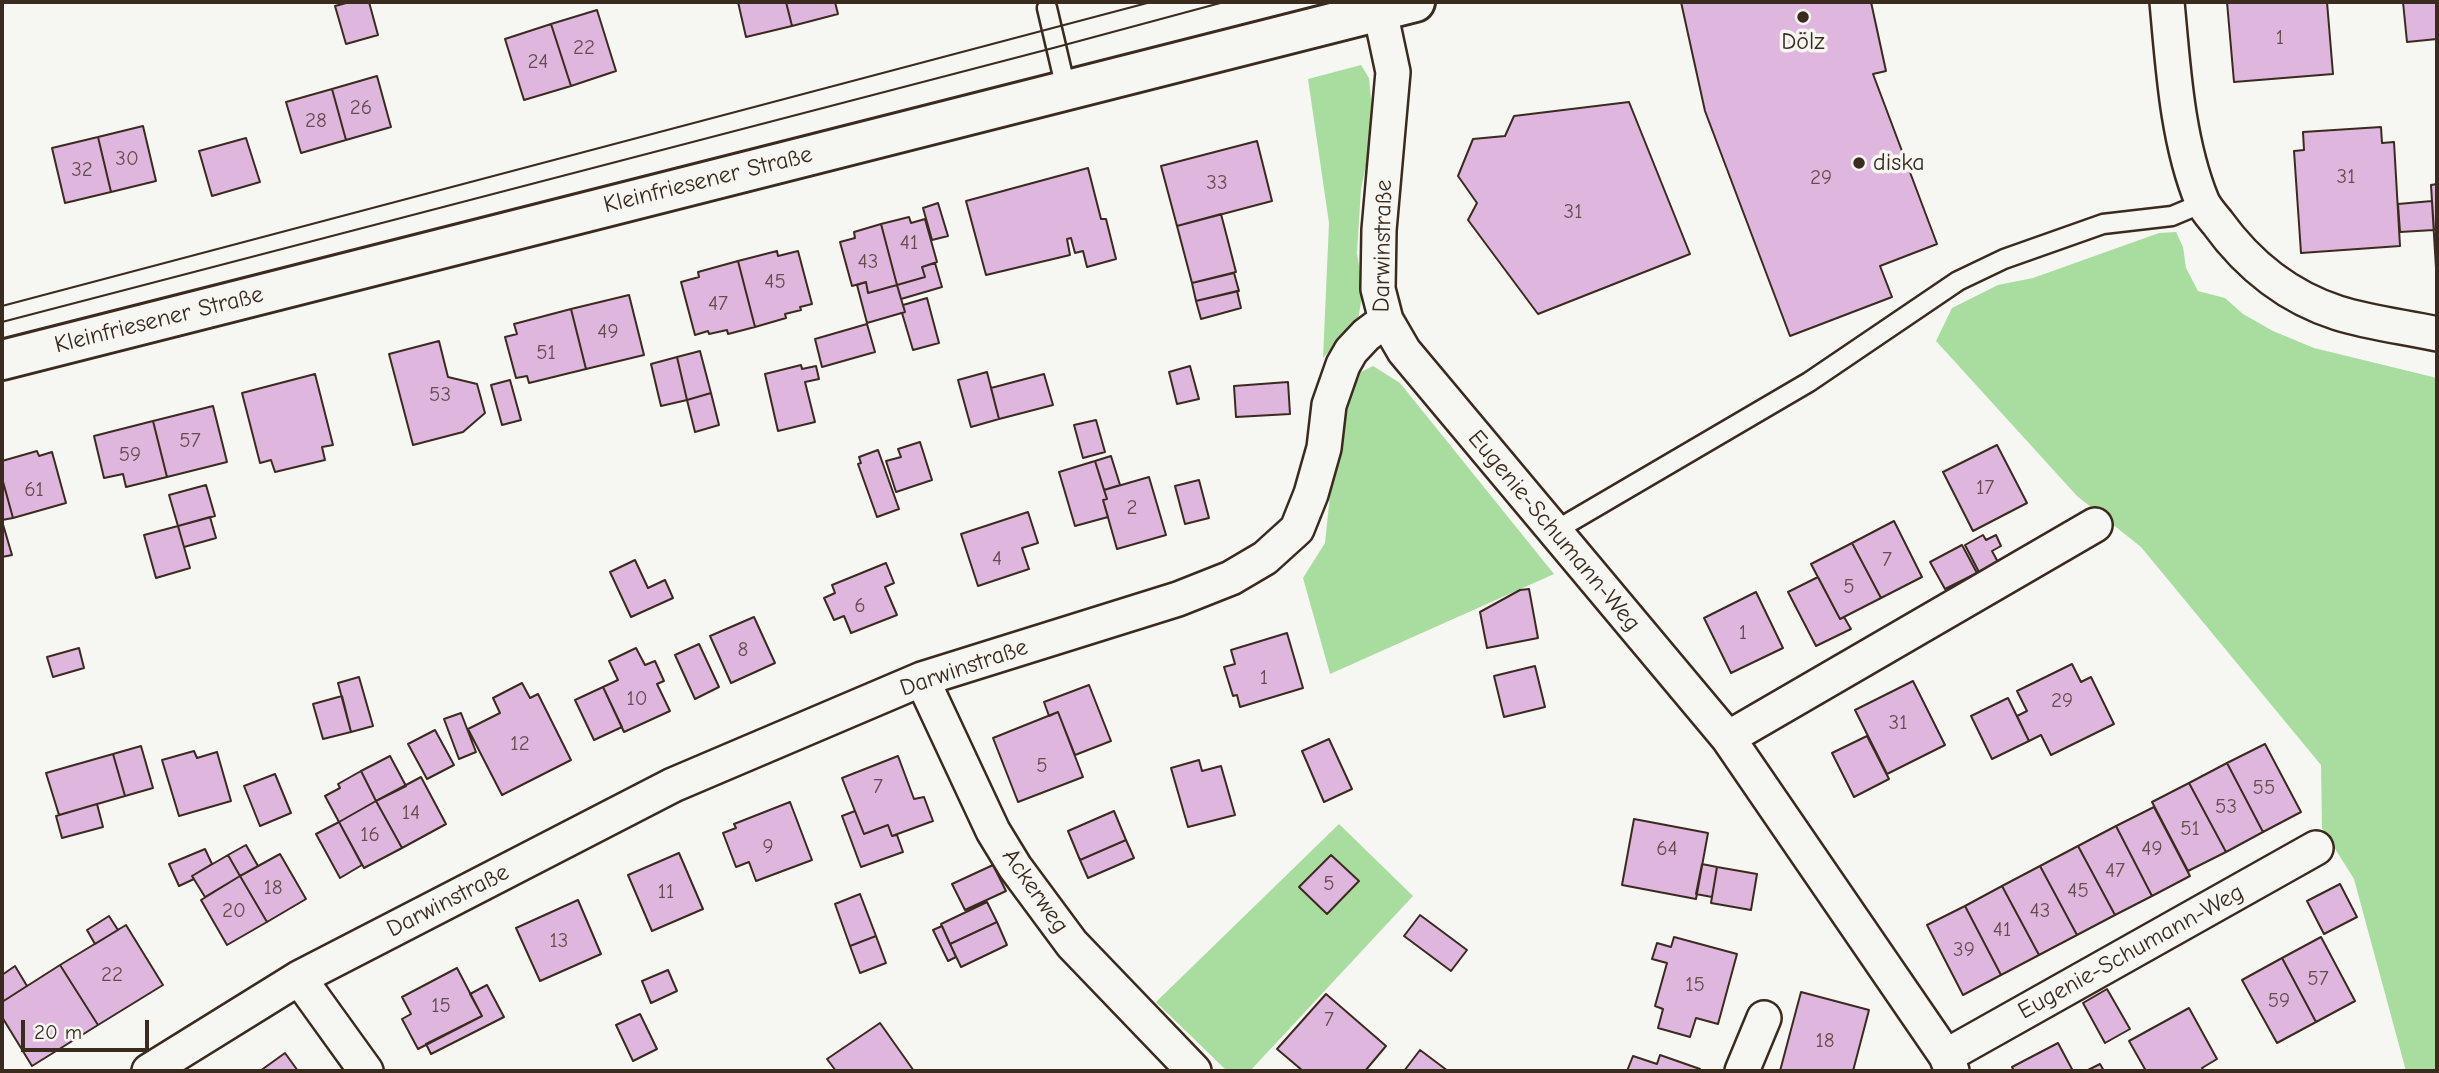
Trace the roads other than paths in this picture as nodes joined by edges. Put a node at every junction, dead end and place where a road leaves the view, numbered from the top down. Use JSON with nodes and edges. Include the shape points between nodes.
{"nodes":[{"id":1,"x":2167,"y":2,"type":"edge"},
{"id":2,"x":1397,"y":6,"type":"edge"},
{"id":3,"x":1047,"y":8,"type":"dead end"},
{"id":4,"x":1332,"y":12,"type":"edge"},
{"id":5,"x":1066,"y":89,"type":"junction"},
{"id":6,"x":2203,"y":203,"type":"junction"},
{"id":7,"x":1386,"y":320,"type":"junction"},
{"id":8,"x":2437,"y":334,"type":"edge"},
{"id":9,"x":2,"y":360,"type":"edge"},
{"id":10,"x":2095,"y":525,"type":"dead end"},
{"id":11,"x":1553,"y":532,"type":"junction"},
{"id":12,"x":922,"y":679,"type":"junction"},
{"id":13,"x":1728,"y":738,"type":"junction"},
{"id":14,"x":2316,"y":848,"type":"dead end"},
{"id":15,"x":299,"y":978,"type":"junction"},
{"id":16,"x":1764,"y":1018,"type":"dead end"},
{"id":17,"x":1949,"y":1064,"type":"edge"},
{"id":18,"x":149,"y":1071,"type":"edge"},
{"id":19,"x":366,"y":1071,"type":"edge"},
{"id":20,"x":1194,"y":1071,"type":"edge"},
{"id":21,"x":1742,"y":1071,"type":"edge"}],
"edges":[{"from":1,"to":6,"type":"street","via":[[2173,74],[2189,160]]},
{"from":2,"to":4,"type":"street","name":"Kleinfriesener Straße"},
{"from":2,"to":7,"type":"street","name":"Darwinstraße","via":[[1379,230],[1378,289]]},
{"from":3,"to":5,"type":"lane"},
{"from":4,"to":5,"type":"street","name":"Kleinfriesener Straße"},
{"from":5,"to":9,"type":"street","name":"Kleinfriesener Straße"},
{"from":6,"to":8,"type":"street","via":[[2234,246],[2294,295],[2339,313]]},
{"from":6,"to":11,"type":"lane","via":[[2172,216],[2103,224],[2004,259],[1958,281],[1809,382]]},
{"from":7,"to":11,"type":"street","name":"Eugenie-Schumann-Weg","via":[[1404,351]]},
{"from":7,"to":12,"type":"street","name":"Darwinstraße","via":[[1366,335],[1343,365],[1329,405],[1324,448],[1297,529],[1265,558],[1231,578],[1178,599]]},
{"from":10,"to":13,"type":"street"},
{"from":11,"to":13,"type":"street","name":"Eugenie-Schumann-Weg"},
{"from":12,"to":15,"type":"street","name":"Darwinstraße","via":[[673,785]]},
{"from":12,"to":20,"type":"street","name":"Ackerweg","via":[[993,831],[1015,867],[1072,944]]},
{"from":13,"to":17,"type":"street","name":"Eugenie-Schumann-Weg"},
{"from":14,"to":17,"type":"street","name":"Eugenie-Schumann-Weg"},
{"from":15,"to":18,"type":"street","name":"Darwinstraße"},
{"from":15,"to":19,"type":"street"},
{"from":16,"to":21,"type":"street"}]}
